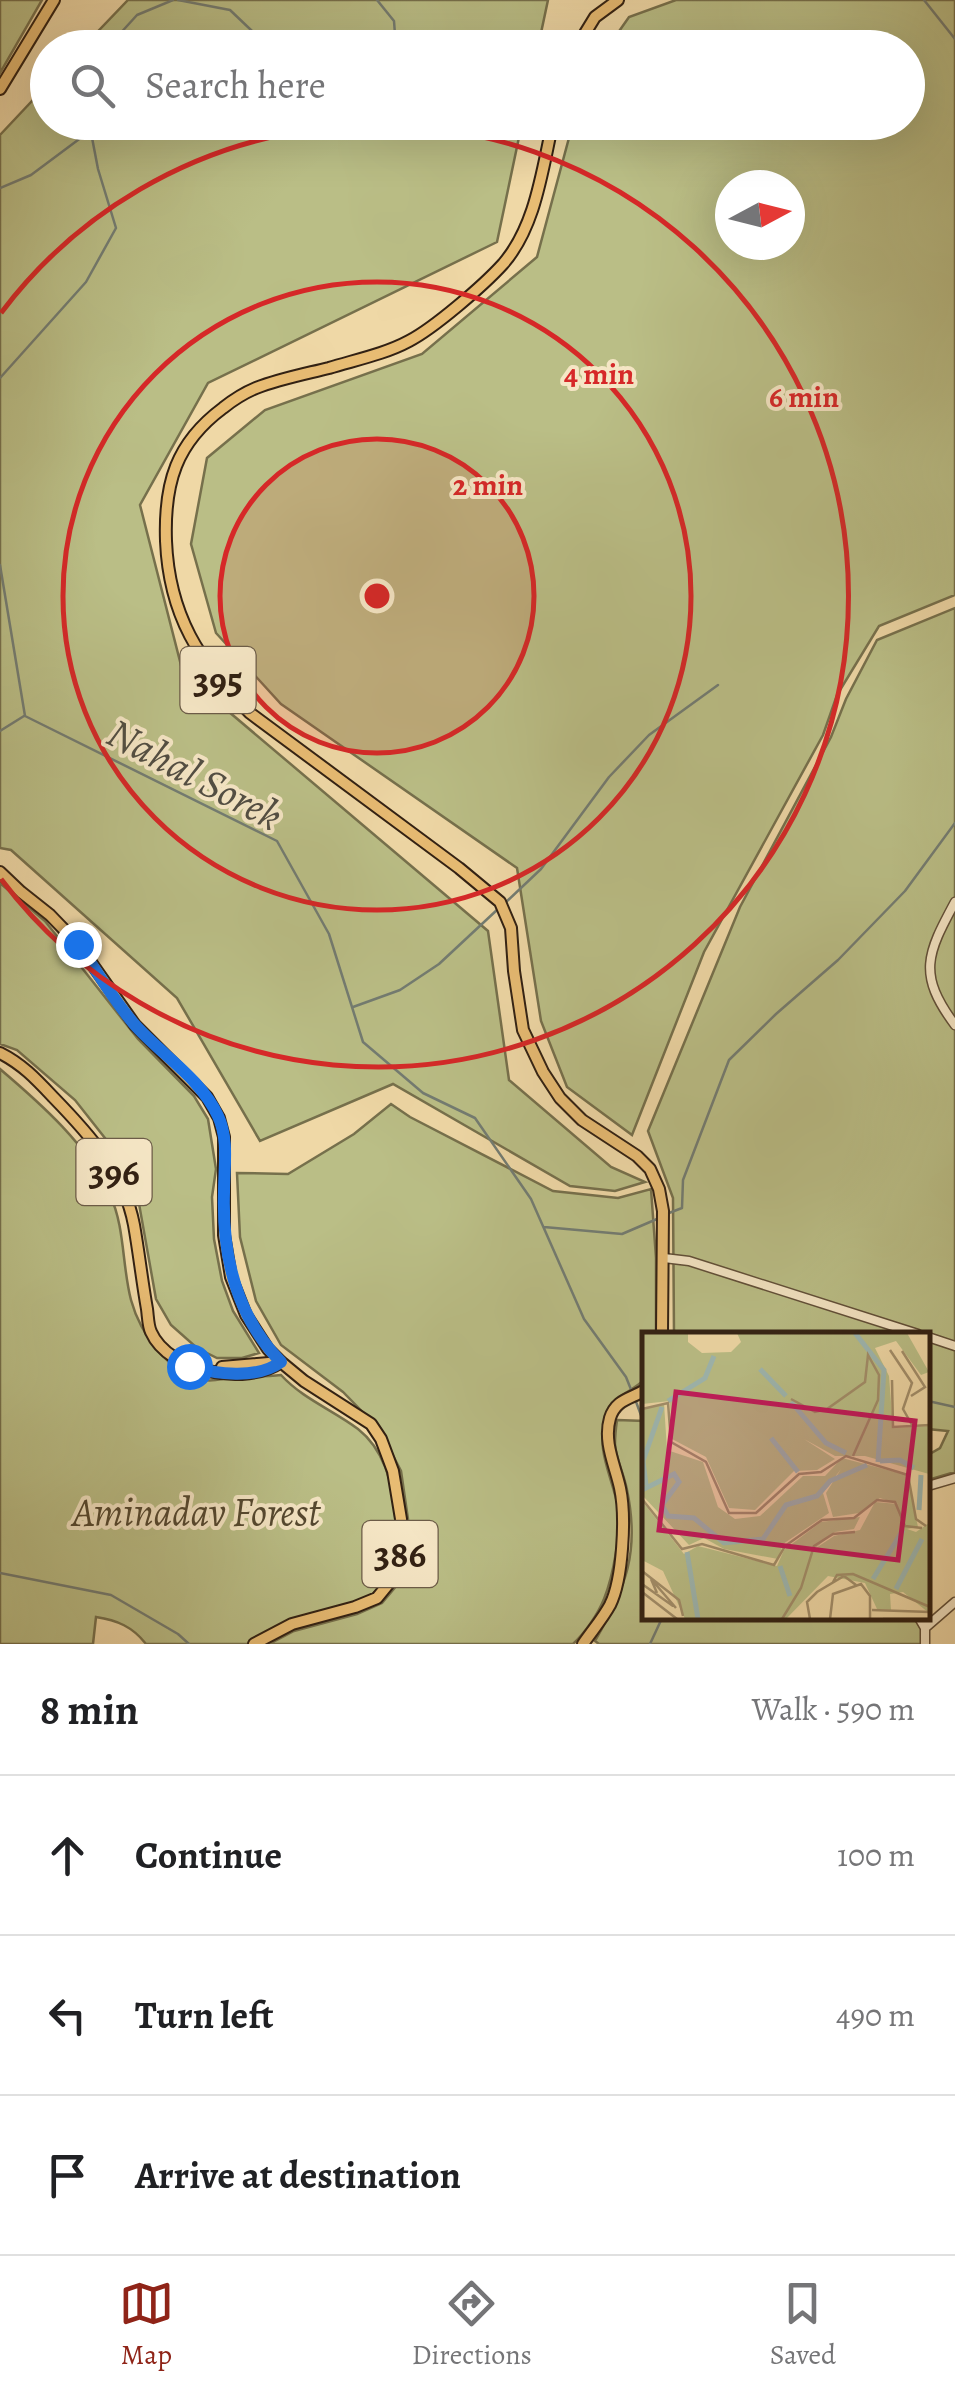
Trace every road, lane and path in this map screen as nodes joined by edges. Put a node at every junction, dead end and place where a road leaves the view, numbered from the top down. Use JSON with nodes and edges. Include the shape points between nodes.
{"nodes":[{"id":1,"x":54,"y":0,"type":"edge"},
{"id":2,"x":618,"y":0,"type":"edge"},
{"id":3,"x":36,"y":30,"type":"edge"},
{"id":4,"x":588,"y":30,"type":"edge"},
{"id":5,"x":30,"y":39,"type":"edge"},
{"id":6,"x":0,"y":88,"type":"edge"},
{"id":7,"x":549,"y":140,"type":"edge"},
{"id":8,"x":0,"y":872,"type":"edge"},
{"id":9,"x":955,"y":902,"type":"edge"},
{"id":10,"x":955,"y":1025,"type":"edge"},
{"id":11,"x":0,"y":1053,"type":"edge"},
{"id":12,"x":664,"y":1258,"type":"junction"},
{"id":13,"x":662,"y":1332,"type":"edge"},
{"id":14,"x":912,"y":1332,"type":"edge"},
{"id":15,"x":151,"y":1333,"type":"junction"},
{"id":16,"x":930,"y":1338,"type":"edge"},
{"id":17,"x":955,"y":1346,"type":"edge"},
{"id":18,"x":281,"y":1362,"type":"junction"},
{"id":19,"x":252,"y":1372,"type":"junction"},
{"id":20,"x":304,"y":1381,"type":"junction"},
{"id":21,"x":642,"y":1392,"type":"edge"},
{"id":22,"x":955,"y":1478,"type":"edge"},
{"id":23,"x":930,"y":1485,"type":"edge"},
{"id":24,"x":955,"y":1602,"type":"edge"},
{"id":25,"x":920,"y":1619,"type":"edge"},
{"id":26,"x":925,"y":1628,"type":"junction"},
{"id":27,"x":254,"y":1644,"type":"edge"},
{"id":28,"x":583,"y":1644,"type":"edge"},
{"id":29,"x":925,"y":1644,"type":"edge"}],
"edges":[{"from":1,"to":3,"type":"main road"},
{"from":2,"to":4,"type":"main road"},
{"from":5,"to":6,"type":"main road"},
{"from":7,"to":12,"type":"main road","number":"395","via":[[522,234],[502,264],[443,316],[408,342],[253,389],[194,434],[176,462],[169,490],[167,555],[195,648],[250,714],[500,902],[511,928],[531,1050],[560,1098],[650,1170],[660,1189]]},
{"from":8,"to":18,"type":"main road","number":"386","via":[[78,944],[135,1025],[207,1097],[224,1136],[224,1235],[232,1276],[246,1315]]},
{"from":9,"to":10,"type":"street","via":[[930,961],[934,992]]},
{"from":11,"to":15,"type":"main road","number":"396","via":[[24,1066],[106,1156],[133,1220]]},
{"from":12,"to":13,"type":"main road","number":"395"},
{"from":12,"to":14,"type":"street"},
{"from":15,"to":18,"type":"main road","via":[[204,1366]]},
{"from":15,"to":19,"type":"main road","via":[[189,1366]]},
{"from":16,"to":17,"type":"street"},
{"from":18,"to":19,"type":"main road"},
{"from":18,"to":20,"type":"main road","number":"386"},
{"from":19,"to":20,"type":"main road"},
{"from":20,"to":27,"type":"main road","number":"386","via":[[371,1424],[381,1439],[397,1489],[400,1558],[377,1598],[292,1624]]},
{"from":21,"to":28,"type":"main road","via":[[614,1409],[608,1433],[624,1516],[616,1588]]},
{"from":22,"to":23,"type":"street"},
{"from":24,"to":26,"type":"street"},
{"from":25,"to":26,"type":"street"},
{"from":26,"to":29,"type":"street"}]}
